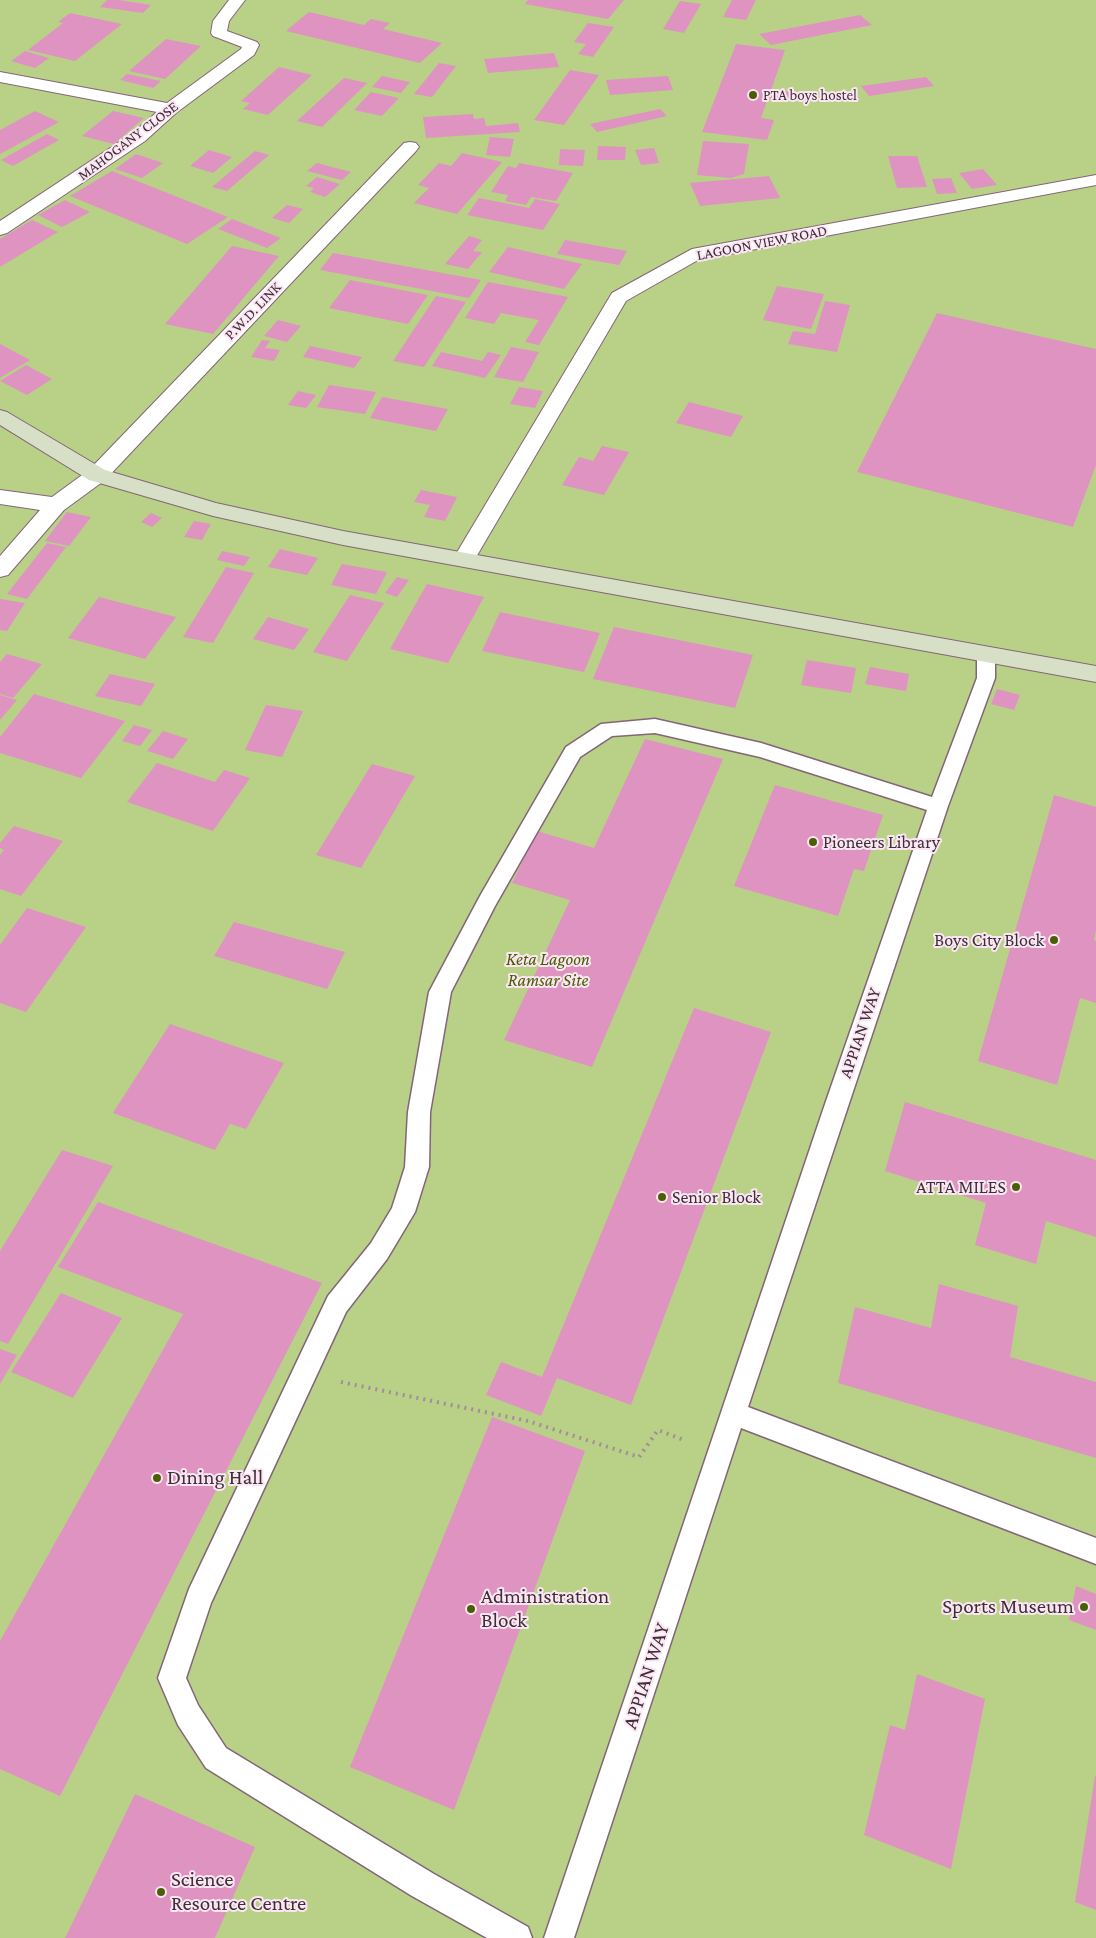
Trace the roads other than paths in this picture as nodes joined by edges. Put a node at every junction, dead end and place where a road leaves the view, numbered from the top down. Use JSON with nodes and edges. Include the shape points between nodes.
{"nodes":[{"id":1,"x":237,"y":0,"type":"edge"},
{"id":2,"x":0,"y":77,"type":"edge"},
{"id":3,"x":170,"y":110,"type":"junction"},
{"id":4,"x":410,"y":147,"type":"dead end"},
{"id":5,"x":1096,"y":180,"type":"edge"},
{"id":6,"x":0,"y":229,"type":"edge"},
{"id":7,"x":0,"y":416,"type":"edge"},
{"id":8,"x":97,"y":474,"type":"junction"},
{"id":9,"x":0,"y":497,"type":"edge"},
{"id":10,"x":56,"y":505,"type":"junction"},
{"id":11,"x":464,"y":559,"type":"junction"},
{"id":12,"x":0,"y":570,"type":"edge"},
{"id":13,"x":986,"y":654,"type":"junction"},
{"id":14,"x":1096,"y":674,"type":"edge"},
{"id":15,"x":938,"y":806,"type":"junction"},
{"id":16,"x":733,"y":1413,"type":"junction"},
{"id":17,"x":1096,"y":1551,"type":"edge"},
{"id":18,"x":517,"y":1938,"type":"edge"},
{"id":19,"x":559,"y":1938,"type":"edge"}],
"edges":[{"from":1,"to":3,"type":"street","name":"MAHOGANY CLOSE","via":[[221,21],[219,33],[252,47]]},
{"from":2,"to":3,"type":"street"},
{"from":3,"to":6,"type":"street","name":"MAHOGANY CLOSE","via":[[139,137]]},
{"from":4,"to":8,"type":"street","name":"P.W.D. LINK"},
{"from":5,"to":11,"type":"street","name":"LAGOON VIEW ROAD","via":[[692,255],[619,297]]},
{"from":7,"to":8,"type":"main road"},
{"from":8,"to":10,"type":"street","name":"P.W.D. LINK"},
{"from":8,"to":11,"type":"main road","via":[[212,509],[343,538]]},
{"from":9,"to":10,"type":"street"},
{"from":10,"to":12,"type":"street","name":"P.W.D. LINK"},
{"from":11,"to":13,"type":"main road"},
{"from":13,"to":14,"type":"main road"},
{"from":13,"to":15,"type":"lane","name":"APPIAN WAY","via":[[986,678]]},
{"from":15,"to":16,"type":"lane","name":"APPIAN WAY"},
{"from":15,"to":18,"type":"lane","via":[[761,750],[655,726],[608,729],[574,752],[487,902],[440,992],[419,1112],[417,1167],[403,1212],[379,1251],[337,1304],[199,1600],[172,1678],[188,1715],[216,1758],[423,1885]]},
{"from":16,"to":17,"type":"lane"},
{"from":16,"to":19,"type":"lane","name":"APPIAN WAY"}]}
